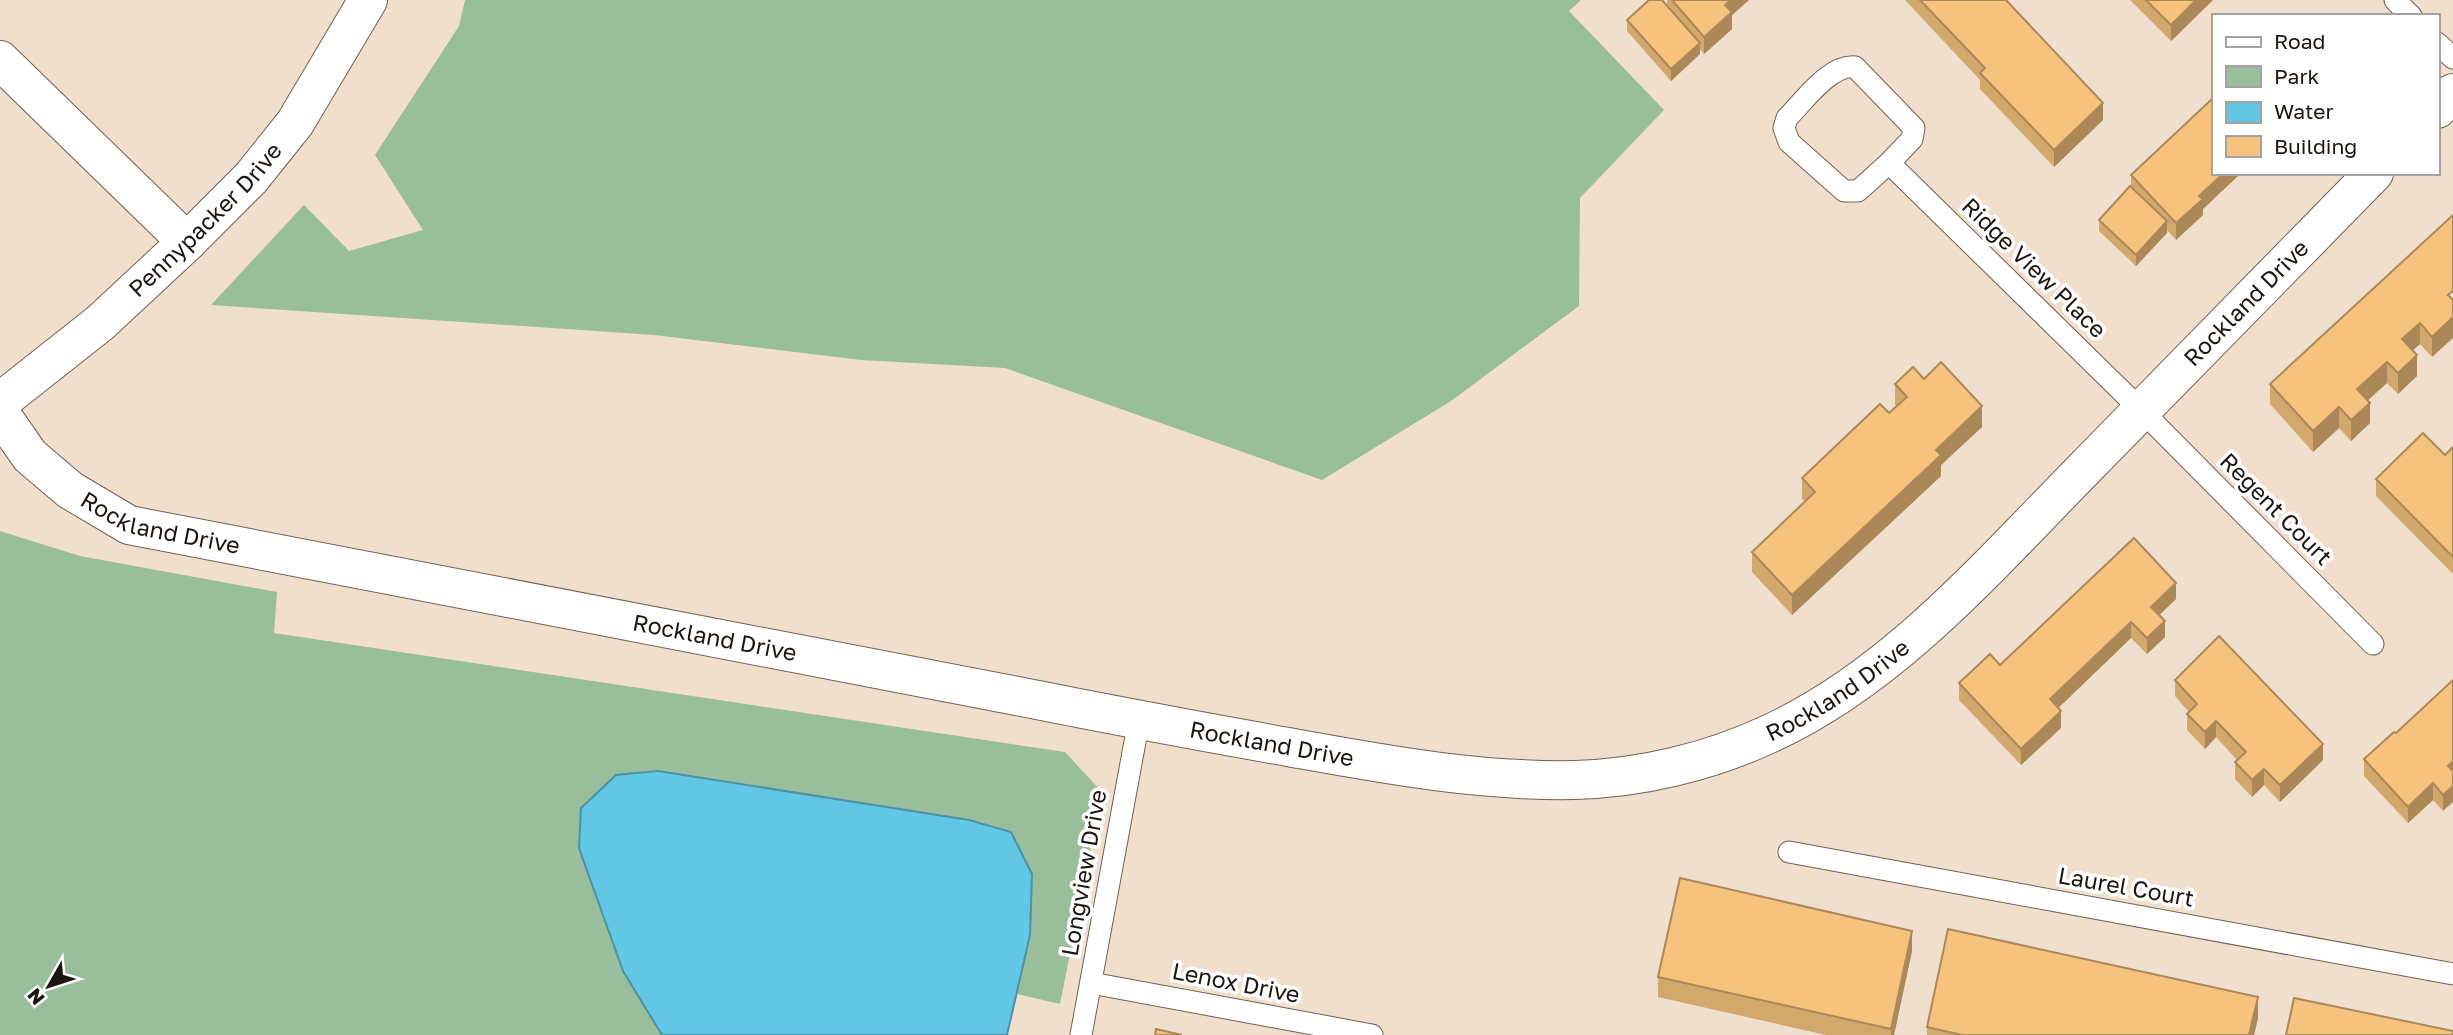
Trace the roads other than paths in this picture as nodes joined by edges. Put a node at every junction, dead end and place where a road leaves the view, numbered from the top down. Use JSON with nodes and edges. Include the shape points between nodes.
{"nodes":[{"id":1,"x":368,"y":0,"type":"edge"},
{"id":2,"x":2395,"y":0,"type":"edge"},
{"id":3,"x":2409,"y":14,"type":"edge"},
{"id":4,"x":2439,"y":45,"type":"edge"},
{"id":5,"x":2453,"y":58,"type":"edge"},
{"id":6,"x":0,"y":60,"type":"edge"},
{"id":7,"x":2453,"y":93,"type":"edge"},
{"id":8,"x":2439,"y":107,"type":"edge"},
{"id":9,"x":1889,"y":163,"type":"junction"},
{"id":10,"x":2372,"y":175,"type":"edge"},
{"id":11,"x":187,"y":242,"type":"junction"},
{"id":12,"x":0,"y":402,"type":"edge"},
{"id":13,"x":2141,"y":410,"type":"junction"},
{"id":14,"x":0,"y":413,"type":"edge"},
{"id":15,"x":2373,"y":644,"type":"dead end"},
{"id":16,"x":1139,"y":720,"type":"junction"},
{"id":17,"x":1789,"y":852,"type":"dead end"},
{"id":18,"x":2453,"y":974,"type":"edge"},
{"id":19,"x":1091,"y":983,"type":"junction"},
{"id":20,"x":1081,"y":1035,"type":"edge"},
{"id":21,"x":1372,"y":1035,"type":"edge"}],
"edges":[{"from":1,"to":11,"type":"street","name":"Pennypacker Drive","via":[[295,123],[251,178]]},
{"from":2,"to":3,"type":"lane"},
{"from":4,"to":5,"type":"lane"},
{"from":6,"to":11,"type":"street"},
{"from":7,"to":8,"type":"street"},
{"from":9,"to":9,"type":"lane","via":[[1912,139],[1914,128],[1855,66],[1835,70],[1787,118],[1784,128],[1789,142],[1843,191],[1858,191]]},
{"from":9,"to":13,"type":"lane","name":"Ridge View Place"},
{"from":10,"to":13,"type":"street","name":"Rockland Drive"},
{"from":11,"to":12,"type":"street","name":"Pennypacker Drive","via":[[100,323]]},
{"from":13,"to":15,"type":"lane","name":"Regent Court"},
{"from":13,"to":16,"type":"street","name":"Rockland Drive","via":[[1943,610],[1884,663],[1832,700],[1772,733],[1710,758],[1580,780],[1489,777],[1381,764]]},
{"from":14,"to":16,"type":"street","name":"Rockland Drive","via":[[30,456],[70,490],[129,525]]},
{"from":16,"to":19,"type":"lane","name":"Longview Drive"},
{"from":17,"to":18,"type":"lane","name":"Laurel Court"},
{"from":19,"to":20,"type":"lane","name":"Longview Drive"},
{"from":19,"to":21,"type":"lane","name":"Lenox Drive"}]}
